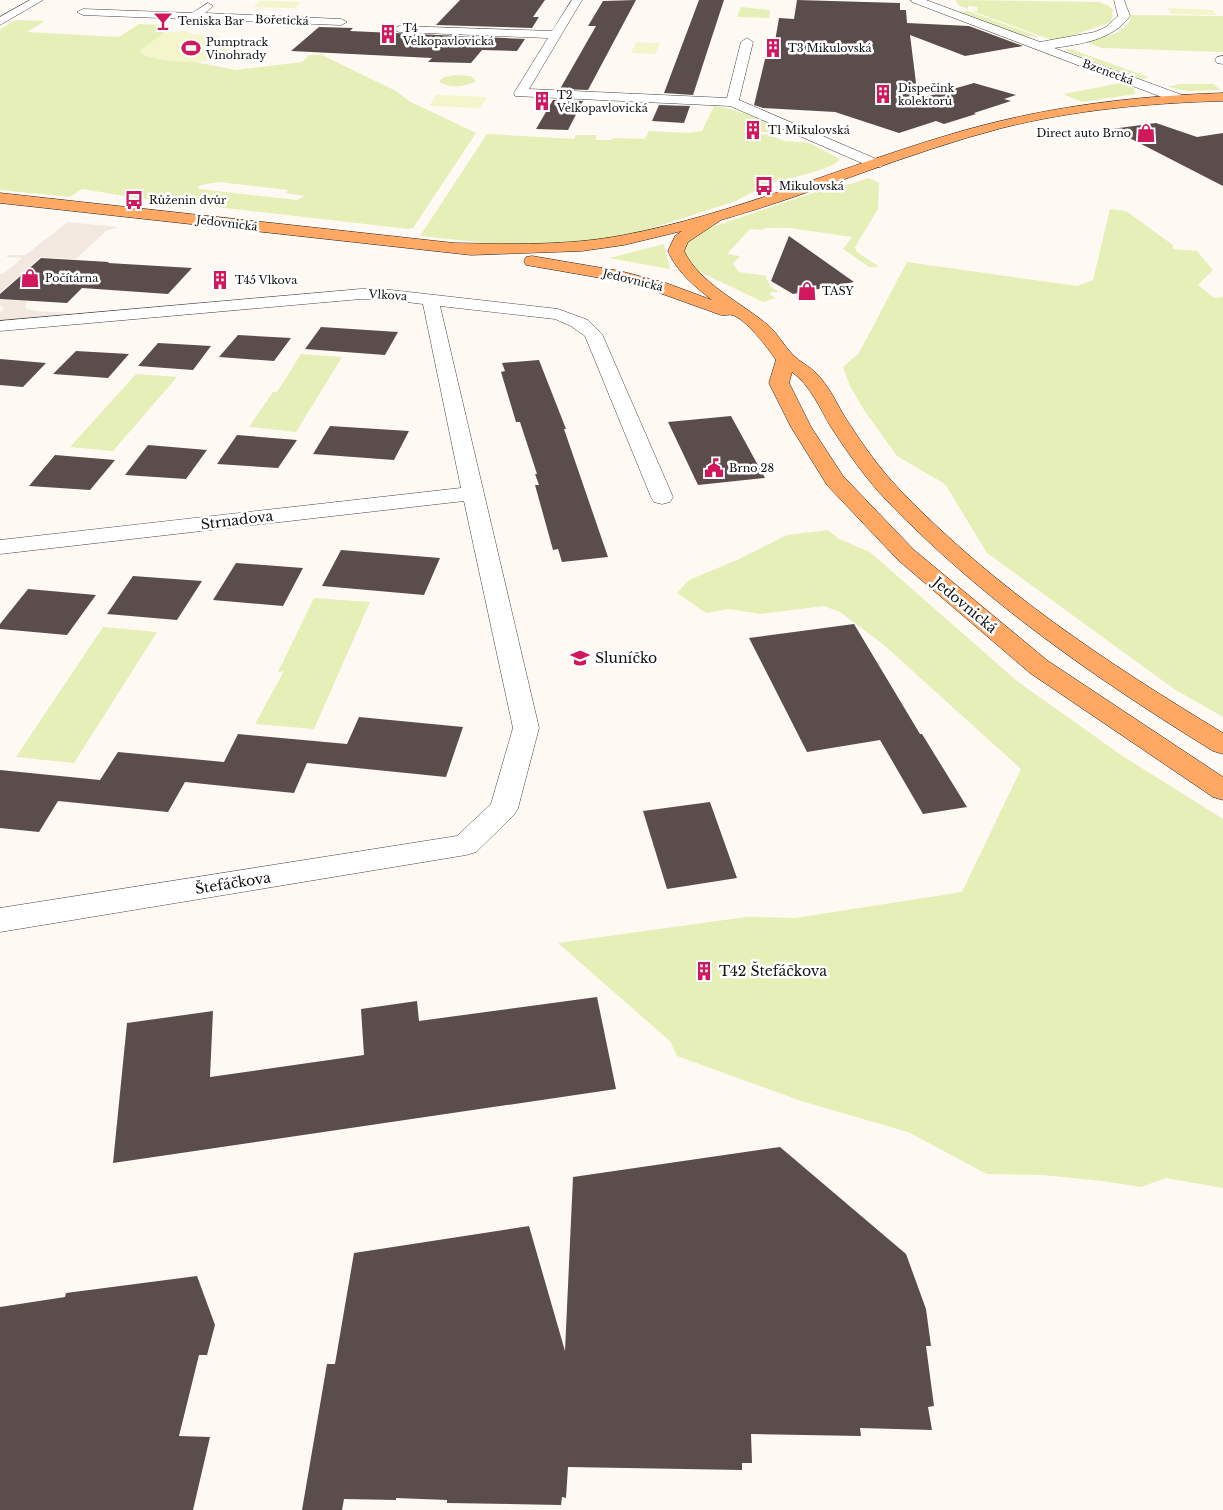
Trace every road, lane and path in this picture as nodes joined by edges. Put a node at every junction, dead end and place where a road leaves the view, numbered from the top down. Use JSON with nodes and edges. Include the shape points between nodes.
{"nodes":[{"id":1,"x":38,"y":0,"type":"edge"},
{"id":2,"x":216,"y":0,"type":"edge"},
{"id":3,"x":577,"y":0,"type":"edge"},
{"id":4,"x":916,"y":0,"type":"edge"},
{"id":5,"x":1118,"y":0,"type":"edge"},
{"id":6,"x":0,"y":12,"type":"edge"},
{"id":7,"x":83,"y":12,"type":"dead end"},
{"id":8,"x":16,"y":13,"type":"junction"},
{"id":9,"x":194,"y":16,"type":"junction"},
{"id":10,"x":0,"y":22,"type":"edge"},
{"id":11,"x":341,"y":22,"type":"dead end"},
{"id":12,"x":399,"y":29,"type":"dead end"},
{"id":13,"x":556,"y":35,"type":"junction"},
{"id":14,"x":747,"y":42,"type":"dead end"},
{"id":15,"x":1039,"y":46,"type":"junction"},
{"id":16,"x":1223,"y":96,"type":"edge"},
{"id":17,"x":1177,"y":98,"type":"junction"},
{"id":18,"x":732,"y":102,"type":"junction"},
{"id":19,"x":876,"y":164,"type":"junction"},
{"id":20,"x":0,"y":198,"type":"edge"},
{"id":21,"x":719,"y":215,"type":"junction"},
{"id":22,"x":624,"y":240,"type":"junction"},
{"id":23,"x":454,"y":248,"type":"junction"},
{"id":24,"x":596,"y":260,"type":"junction"},
{"id":25,"x":433,"y":300,"type":"junction"},
{"id":26,"x":748,"y":318,"type":"junction"},
{"id":27,"x":0,"y":326,"type":"edge"},
{"id":28,"x":786,"y":360,"type":"junction"},
{"id":29,"x":473,"y":493,"type":"junction"},
{"id":30,"x":662,"y":497,"type":"dead end"},
{"id":31,"x":0,"y":546,"type":"edge"},
{"id":32,"x":1223,"y":745,"type":"edge"},
{"id":33,"x":1223,"y":790,"type":"edge"},
{"id":34,"x":0,"y":920,"type":"edge"}],
"edges":[{"from":1,"to":8,"type":"street"},
{"from":2,"to":9,"type":"street"},
{"from":3,"to":13,"type":"street"},
{"from":4,"to":15,"type":"street","name":"Bzenecká"},
{"from":5,"to":15,"type":"street","name":"Bzenecká","via":[[1124,16],[1115,28],[1085,38]]},
{"from":6,"to":8,"type":"street"},
{"from":7,"to":9,"type":"street","name":"Bořetická"},
{"from":8,"to":10,"type":"street"},
{"from":9,"to":11,"type":"street","name":"Bořetická"},
{"from":12,"to":13,"type":"street"},
{"from":13,"to":18,"type":"street","via":[[520,93]]},
{"from":14,"to":18,"type":"street"},
{"from":15,"to":17,"type":"street","name":"Bzenecká"},
{"from":16,"to":17,"type":"main road"},
{"from":17,"to":19,"type":"main road","via":[[1016,122]]},
{"from":18,"to":19,"type":"street"},
{"from":19,"to":21,"type":"main road"},
{"from":20,"to":23,"type":"main road","name":"Jedovnická"},
{"from":21,"to":22,"type":"main road"},
{"from":21,"to":24,"type":"main road","via":[[669,237]]},
{"from":21,"to":26,"type":"main road","name":"Jedovnická","via":[[681,239],[677,256],[688,271]]},
{"from":22,"to":23,"type":"main road","via":[[535,250]]},
{"from":22,"to":24,"type":"main road","name":"Jedovnická","via":[[594,250],[590,254]]},
{"from":23,"to":24,"type":"main road","name":"Jedovnická"},
{"from":23,"to":26,"type":"main road","name":"Jedovnická","via":[[620,276]]},
{"from":24,"to":26,"type":"main road","name":"Jedovnická","via":[[693,289]]},
{"from":25,"to":27,"type":"street","name":"Vlkova","via":[[382,294],[319,296]]},
{"from":25,"to":29,"type":"street","via":[[431,306]]},
{"from":25,"to":30,"type":"street","name":"Vlkova","via":[[558,314],[585,326],[596,341]]},
{"from":26,"to":28,"type":"main road","name":"Jedovnická","via":[[776,344]]},
{"from":28,"to":32,"type":"main road","name":"Jedovnická","via":[[811,378],[860,455],[893,495],[951,553],[1047,630],[1115,679]]},
{"from":28,"to":33,"type":"main road","name":"Jedovnická","via":[[779,383],[801,428],[835,480],[883,532],[1038,667]]},
{"from":29,"to":31,"type":"street","name":"Strnadova"},
{"from":29,"to":34,"type":"street","name":"Štefáčkova","via":[[526,728],[504,808],[466,845]]}]}
